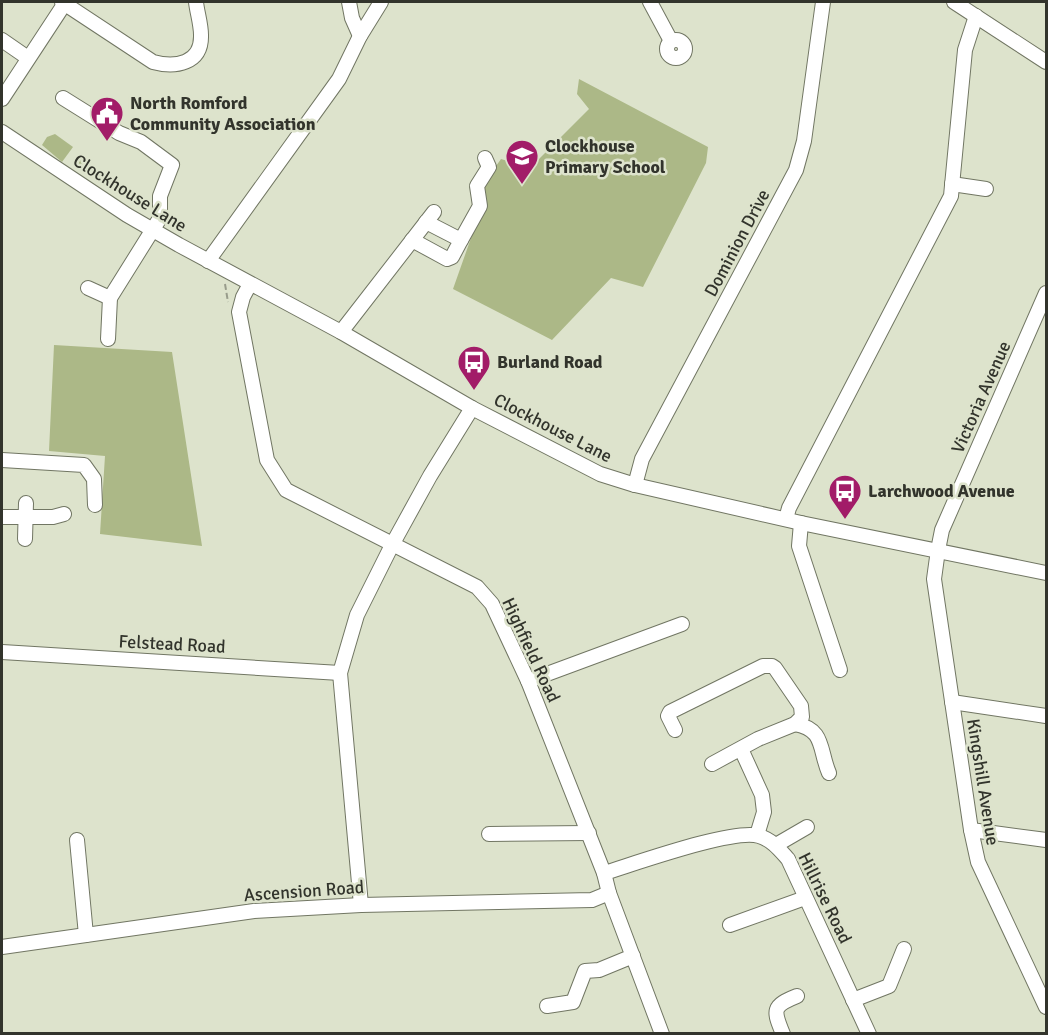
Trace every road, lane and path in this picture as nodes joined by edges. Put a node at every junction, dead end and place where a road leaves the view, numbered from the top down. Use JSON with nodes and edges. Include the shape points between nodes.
{"nodes":[{"id":1,"x":63,"y":2,"type":"edge"},
{"id":2,"x":196,"y":2,"type":"edge"},
{"id":3,"x":349,"y":2,"type":"edge"},
{"id":4,"x":381,"y":2,"type":"edge"},
{"id":5,"x":650,"y":2,"type":"edge"},
{"id":6,"x":823,"y":2,"type":"edge"},
{"id":7,"x":954,"y":2,"type":"edge"},
{"id":8,"x":976,"y":16,"type":"junction"},
{"id":9,"x":360,"y":36,"type":"junction"},
{"id":10,"x":2,"y":40,"type":"edge"},
{"id":11,"x":671,"y":41,"type":"dead end"},
{"id":12,"x":28,"y":58,"type":"junction"},
{"id":13,"x":1047,"y":62,"type":"edge"},
{"id":14,"x":63,"y":98,"type":"dead end"},
{"id":15,"x":2,"y":99,"type":"edge"},
{"id":16,"x":2,"y":132,"type":"edge"},
{"id":17,"x":485,"y":158,"type":"dead end"},
{"id":18,"x":952,"y":184,"type":"junction"},
{"id":19,"x":986,"y":189,"type":"dead end"},
{"id":20,"x":153,"y":229,"type":"junction"},
{"id":21,"x":412,"y":240,"type":"junction"},
{"id":22,"x":462,"y":240,"type":"junction"},
{"id":23,"x":208,"y":261,"type":"junction"},
{"id":24,"x":224,"y":280,"type":"dead end"},
{"id":25,"x":250,"y":284,"type":"junction"},
{"id":26,"x":88,"y":288,"type":"dead end"},
{"id":27,"x":1047,"y":293,"type":"edge"},
{"id":28,"x":110,"y":298,"type":"junction"},
{"id":29,"x":229,"y":307,"type":"dead end"},
{"id":30,"x":341,"y":332,"type":"junction"},
{"id":31,"x":108,"y":339,"type":"dead end"},
{"id":32,"x":472,"y":408,"type":"junction"},
{"id":33,"x":2,"y":460,"type":"edge"},
{"id":34,"x":635,"y":485,"type":"junction"},
{"id":35,"x":26,"y":503,"type":"dead end"},
{"id":36,"x":95,"y":505,"type":"dead end"},
{"id":37,"x":64,"y":513,"type":"dead end"},
{"id":38,"x":2,"y":517,"type":"edge"},
{"id":39,"x":25,"y":518,"type":"junction"},
{"id":40,"x":786,"y":519,"type":"junction"},
{"id":41,"x":801,"y":523,"type":"junction"},
{"id":42,"x":26,"y":539,"type":"dead end"},
{"id":43,"x":392,"y":545,"type":"junction"},
{"id":44,"x":938,"y":550,"type":"junction"},
{"id":45,"x":1047,"y":573,"type":"edge"},
{"id":46,"x":682,"y":624,"type":"dead end"},
{"id":47,"x":2,"y":652,"type":"edge"},
{"id":48,"x":840,"y":670,"type":"dead end"},
{"id":49,"x":340,"y":673,"type":"junction"},
{"id":50,"x":528,"y":681,"type":"junction"},
{"id":51,"x":952,"y":702,"type":"junction"},
{"id":52,"x":1047,"y":716,"type":"edge"},
{"id":53,"x":795,"y":724,"type":"junction"},
{"id":54,"x":675,"y":730,"type":"dead end"},
{"id":55,"x":741,"y":749,"type":"junction"},
{"id":56,"x":712,"y":764,"type":"dead end"},
{"id":57,"x":829,"y":772,"type":"dead end"},
{"id":58,"x":807,"y":827,"type":"dead end"},
{"id":59,"x":971,"y":830,"type":"junction"},
{"id":60,"x":589,"y":833,"type":"junction"},
{"id":61,"x":489,"y":834,"type":"dead end"},
{"id":62,"x":758,"y":835,"type":"junction"},
{"id":63,"x":77,"y":840,"type":"dead end"},
{"id":64,"x":1047,"y":840,"type":"edge"},
{"id":65,"x":776,"y":845,"type":"junction"},
{"id":66,"x":604,"y":873,"type":"junction"},
{"id":67,"x":609,"y":893,"type":"junction"},
{"id":68,"x":805,"y":898,"type":"junction"},
{"id":69,"x":361,"y":905,"type":"junction"},
{"id":70,"x":730,"y":925,"type":"dead end"},
{"id":71,"x":86,"y":935,"type":"junction"},
{"id":72,"x":2,"y":947,"type":"edge"},
{"id":73,"x":904,"y":949,"type":"dead end"},
{"id":74,"x":633,"y":956,"type":"junction"},
{"id":75,"x":796,"y":996,"type":"dead end"},
{"id":76,"x":853,"y":1000,"type":"junction"},
{"id":77,"x":547,"y":1006,"type":"dead end"},
{"id":78,"x":1047,"y":1007,"type":"edge"},
{"id":79,"x":662,"y":1034,"type":"edge"},
{"id":80,"x":783,"y":1034,"type":"edge"},
{"id":81,"x":869,"y":1034,"type":"edge"}],
"edges":[{"from":1,"to":2,"type":"street","via":[[153,62],[168,66],[184,63],[200,44]]},
{"from":1,"to":12,"type":"street"},
{"from":3,"to":9,"type":"street"},
{"from":4,"to":9,"type":"street"},
{"from":5,"to":11,"type":"street"},
{"from":6,"to":34,"type":"street","name":"Dominion Drive","via":[[804,141],[796,170],[642,459]]},
{"from":7,"to":8,"type":"street"},
{"from":8,"to":13,"type":"street"},
{"from":8,"to":18,"type":"street","via":[[965,50]]},
{"from":9,"to":23,"type":"street","via":[[339,79]]},
{"from":10,"to":12,"type":"street"},
{"from":12,"to":15,"type":"street"},
{"from":14,"to":20,"type":"street","via":[[141,142],[172,165],[160,196],[160,218]]},
{"from":16,"to":20,"type":"street","name":"Clockhouse Lane","via":[[107,206]]},
{"from":17,"to":22,"type":"street","via":[[489,167],[477,186],[480,206]]},
{"from":18,"to":19,"type":"street"},
{"from":18,"to":40,"type":"street","via":[[951,196]]},
{"from":20,"to":23,"type":"street","name":"Clockhouse Lane"},
{"from":20,"to":28,"type":"street"},
{"from":21,"to":22,"type":"street","via":[[447,259]]},
{"from":21,"to":22,"type":"street","via":[[430,217]]},
{"from":21,"to":30,"type":"street"},
{"from":23,"to":25,"type":"street","name":"Clockhouse Lane"},
{"from":24,"to":29,"type":"path"},
{"from":25,"to":30,"type":"street","name":"Clockhouse Lane"},
{"from":25,"to":43,"type":"street","name":"Highfield Road","via":[[239,312],[267,460],[286,489]]},
{"from":26,"to":28,"type":"street"},
{"from":27,"to":44,"type":"street","name":"Victoria Avenue","via":[[942,530]]},
{"from":28,"to":31,"type":"street"},
{"from":30,"to":32,"type":"street","name":"Clockhouse Lane"},
{"from":32,"to":34,"type":"street","name":"Clockhouse Lane","via":[[586,468]]},
{"from":32,"to":43,"type":"street"},
{"from":33,"to":36,"type":"street","via":[[84,465],[94,479]]},
{"from":34,"to":40,"type":"street","name":"Clockhouse Lane"},
{"from":35,"to":39,"type":"street"},
{"from":37,"to":39,"type":"street"},
{"from":38,"to":39,"type":"street"},
{"from":39,"to":42,"type":"street"},
{"from":40,"to":41,"type":"street","name":"Clockhouse Lane"},
{"from":41,"to":44,"type":"street","name":"Clockhouse Lane"},
{"from":41,"to":48,"type":"street","via":[[799,546]]},
{"from":43,"to":49,"type":"street","via":[[357,615]]},
{"from":43,"to":50,"type":"street","name":"Highfield Road","via":[[477,587],[492,604]]},
{"from":44,"to":45,"type":"street","name":"Clockhouse Lane"},
{"from":44,"to":51,"type":"street","name":"Kingshill Avenue","via":[[934,579]]},
{"from":46,"to":50,"type":"street"},
{"from":47,"to":49,"type":"street","name":"Felstead Road"},
{"from":49,"to":69,"type":"street"},
{"from":50,"to":60,"type":"street","name":"Highfield Road"},
{"from":51,"to":52,"type":"street"},
{"from":51,"to":59,"type":"street","name":"Kingshill Avenue"},
{"from":53,"to":54,"type":"street","via":[[801,717],[801,706],[775,668],[763,666],[670,712]]},
{"from":53,"to":55,"type":"street"},
{"from":53,"to":57,"type":"street","via":[[812,729]]},
{"from":55,"to":56,"type":"street"},
{"from":55,"to":62,"type":"street","via":[[762,795],[764,812]]},
{"from":58,"to":65,"type":"street"},
{"from":59,"to":64,"type":"street"},
{"from":59,"to":78,"type":"street","name":"Kingshill Avenue","via":[[978,862]]},
{"from":60,"to":61,"type":"street"},
{"from":60,"to":66,"type":"street","name":"Highfield Road"},
{"from":62,"to":65,"type":"street","name":"Hillrise Road"},
{"from":62,"to":66,"type":"street","via":[[743,834],[674,851]]},
{"from":63,"to":71,"type":"street"},
{"from":65,"to":68,"type":"street","name":"Hillrise Road","via":[[788,859]]},
{"from":66,"to":67,"type":"street","name":"Highfield Road"},
{"from":67,"to":69,"type":"street","name":"Ascension Road","via":[[592,900]]},
{"from":67,"to":74,"type":"street","name":"Highfield Road"},
{"from":68,"to":70,"type":"street"},
{"from":68,"to":76,"type":"street","name":"Hillrise Road"},
{"from":69,"to":71,"type":"street","name":"Ascension Road","via":[[254,911]]},
{"from":71,"to":72,"type":"street","name":"Ascension Road"},
{"from":73,"to":76,"type":"street","via":[[889,986]]},
{"from":74,"to":77,"type":"street","via":[[599,970],[585,971],[573,1002]]},
{"from":74,"to":79,"type":"street","name":"Highfield Road"},
{"from":75,"to":80,"type":"street","via":[[780,1002],[776,1008]]},
{"from":76,"to":81,"type":"street","name":"Hillrise Road"}]}
